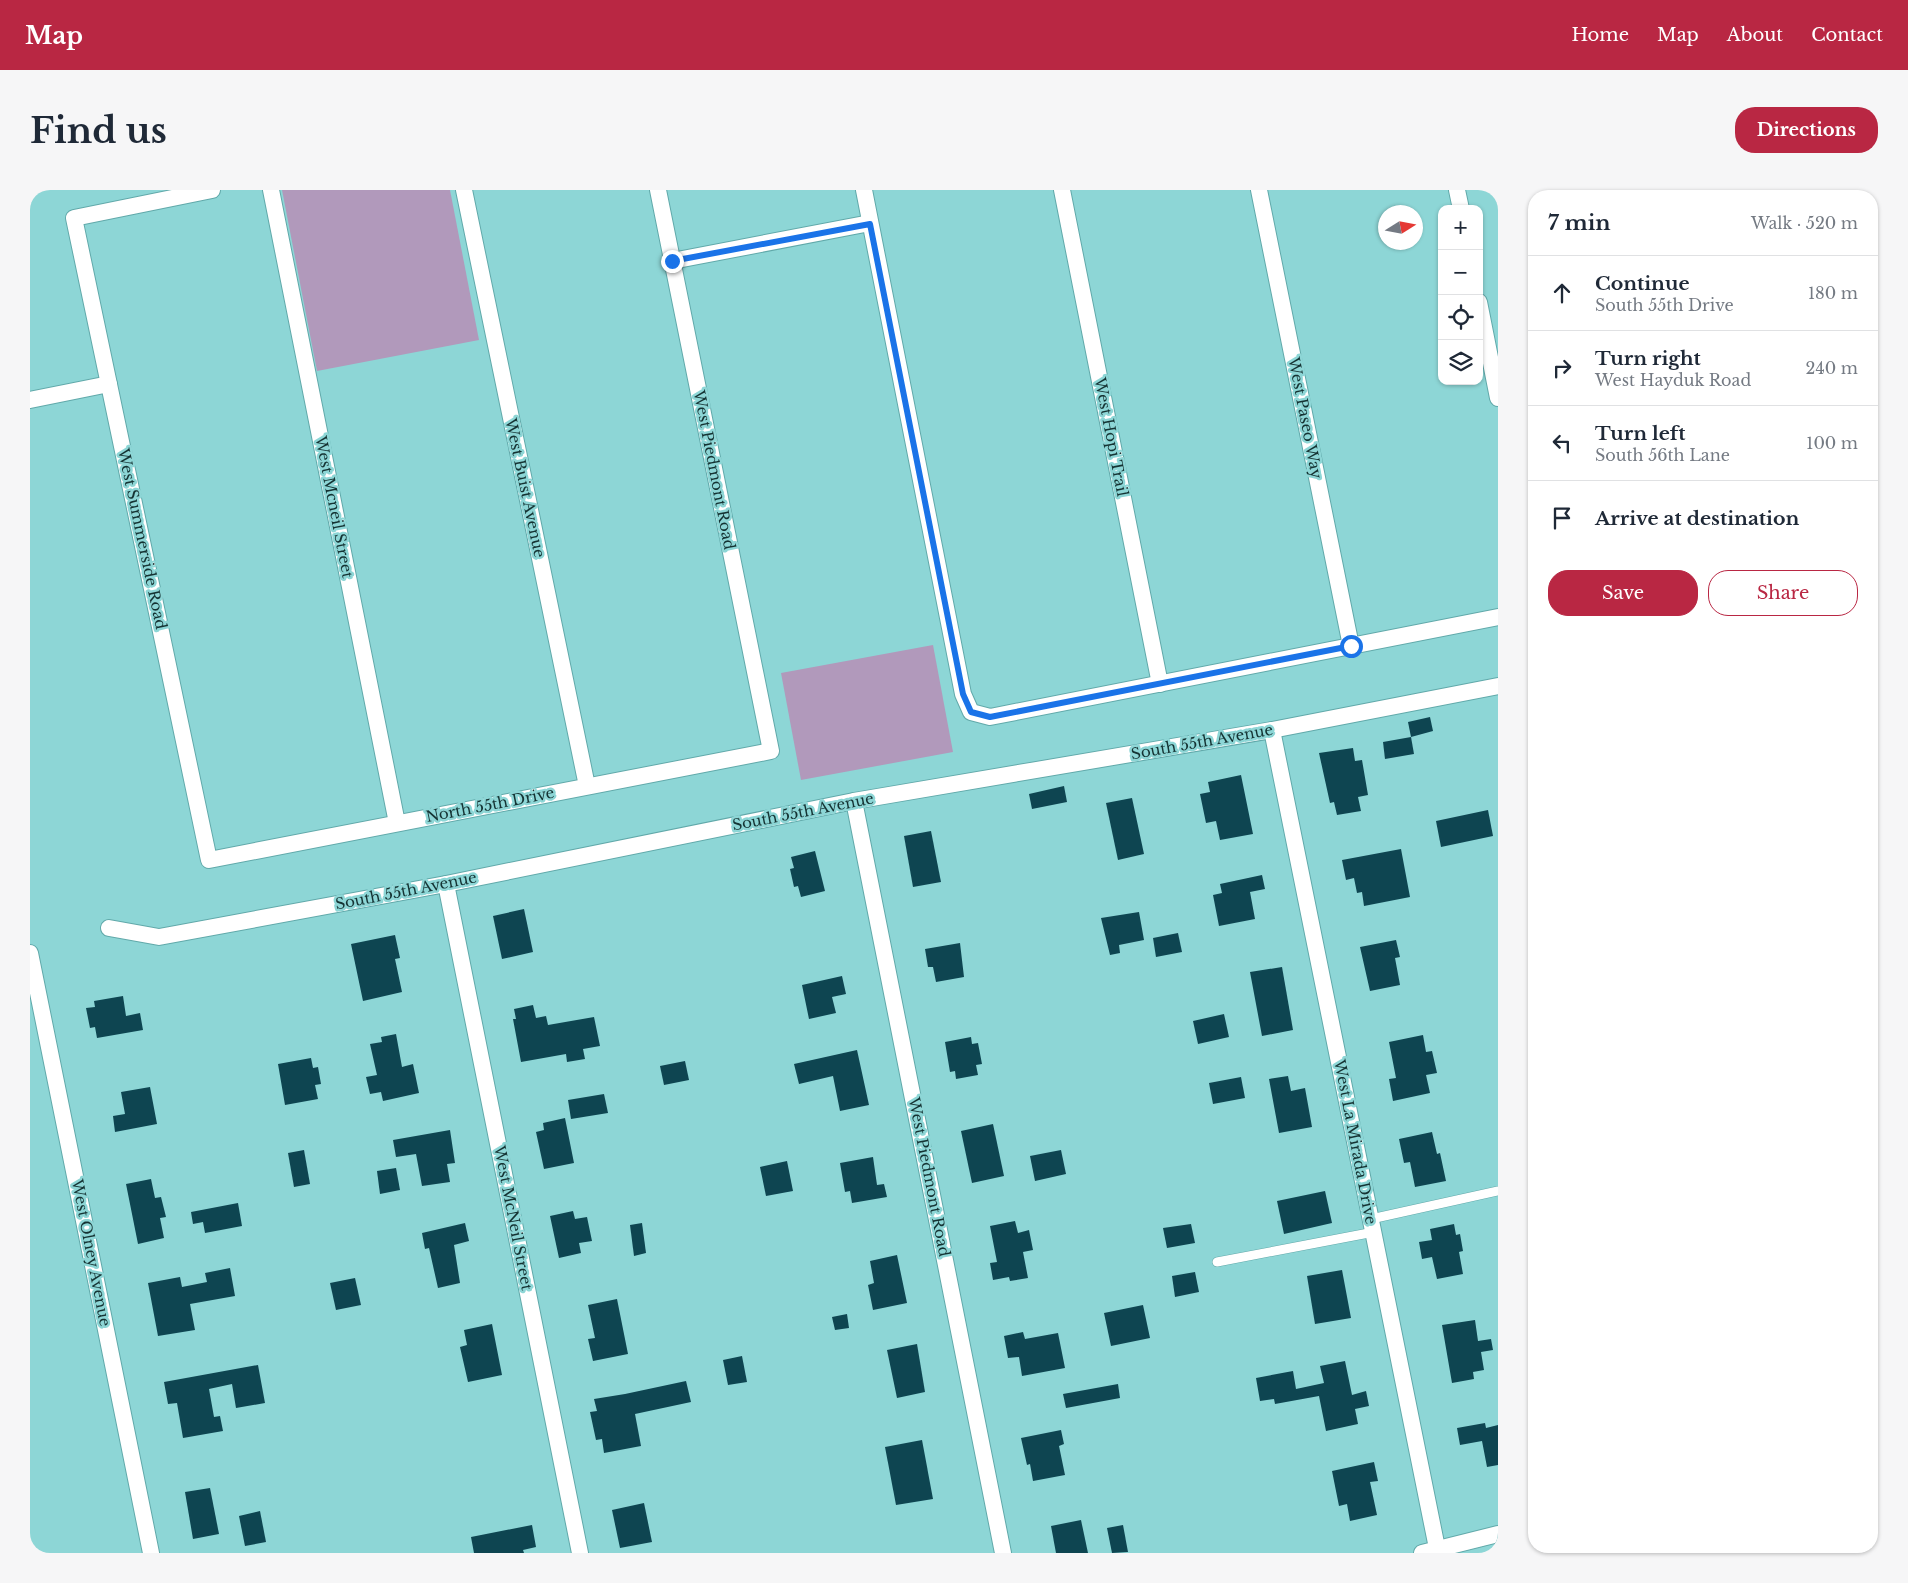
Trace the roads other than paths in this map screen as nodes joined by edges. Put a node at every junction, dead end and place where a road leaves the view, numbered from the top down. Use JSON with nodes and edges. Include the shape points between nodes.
{"nodes":[{"id":1,"x":212,"y":190,"type":"edge"},
{"id":2,"x":271,"y":190,"type":"edge"},
{"id":3,"x":464,"y":190,"type":"edge"},
{"id":4,"x":658,"y":190,"type":"edge"},
{"id":5,"x":864,"y":190,"type":"edge"},
{"id":6,"x":1062,"y":190,"type":"edge"},
{"id":7,"x":1259,"y":190,"type":"edge"},
{"id":8,"x":1457,"y":190,"type":"edge"},
{"id":9,"x":1460,"y":205,"type":"edge"},
{"id":10,"x":870,"y":224,"type":"junction"},
{"id":11,"x":672,"y":261,"type":"junction"},
{"id":12,"x":1483,"y":322,"type":"edge"},
{"id":13,"x":109,"y":384,"type":"junction"},
{"id":14,"x":1498,"y":398,"type":"edge"},
{"id":15,"x":30,"y":400,"type":"edge"},
{"id":16,"x":1498,"y":617,"type":"edge"},
{"id":17,"x":1351,"y":646,"type":"junction"},
{"id":18,"x":1160,"y":684,"type":"junction"},
{"id":19,"x":1498,"y":686,"type":"edge"},
{"id":20,"x":1272,"y":730,"type":"junction"},
{"id":21,"x":771,"y":751,"type":"joint"},
{"id":22,"x":586,"y":786,"type":"junction"},
{"id":23,"x":854,"y":801,"type":"junction"},
{"id":24,"x":397,"y":823,"type":"junction"},
{"id":25,"x":209,"y":860,"type":"joint"},
{"id":26,"x":446,"y":884,"type":"junction"},
{"id":27,"x":109,"y":928,"type":"dead end"},
{"id":28,"x":30,"y":953,"type":"edge"},
{"id":29,"x":1498,"y":1191,"type":"edge"},
{"id":30,"x":1372,"y":1226,"type":"junction"},
{"id":31,"x":1217,"y":1262,"type":"dead end"},
{"id":32,"x":1498,"y":1534,"type":"edge"},
{"id":33,"x":1433,"y":1552,"type":"edge"},
{"id":34,"x":151,"y":1553,"type":"edge"},
{"id":35,"x":580,"y":1553,"type":"edge"},
{"id":36,"x":1003,"y":1553,"type":"edge"}],
"edges":[{"from":1,"to":13,"type":"street","name":"West Summerside Road","via":[[74,218]]},
{"from":2,"to":24,"type":"street","name":"West Mcneil Street"},
{"from":3,"to":22,"type":"street","name":"West Buist Avenue"},
{"from":4,"to":11,"type":"street","name":"West Piedmont Road"},
{"from":5,"to":10,"type":"street"},
{"from":6,"to":18,"type":"street","name":"West Hopi Trail"},
{"from":7,"to":17,"type":"street","name":"West Paseo Way"},
{"from":8,"to":9,"type":"street"},
{"from":10,"to":11,"type":"street"},
{"from":10,"to":18,"type":"street","via":[[963,694],[971,712],[990,717]]},
{"from":11,"to":21,"type":"street","name":"West Piedmont Road"},
{"from":12,"to":14,"type":"street"},
{"from":13,"to":15,"type":"street"},
{"from":13,"to":25,"type":"street","name":"West Summerside Road"},
{"from":16,"to":17,"type":"street"},
{"from":17,"to":18,"type":"street"},
{"from":19,"to":20,"type":"street","name":"South 55th Avenue"},
{"from":20,"to":23,"type":"street","name":"South 55th Avenue"},
{"from":20,"to":30,"type":"street","name":"West La Mirada Drive"},
{"from":21,"to":22,"type":"street","name":"North 55th Drive"},
{"from":22,"to":24,"type":"street","name":"North 55th Drive"},
{"from":23,"to":26,"type":"street","name":"South 55th Avenue"},
{"from":23,"to":36,"type":"street","name":"West Piedmont Road"},
{"from":24,"to":25,"type":"street","name":"North 55th Drive"},
{"from":26,"to":27,"type":"street","name":"South 55th Avenue","via":[[158,937]]},
{"from":26,"to":35,"type":"street","name":"West McNeil Street"},
{"from":28,"to":34,"type":"street","name":"West Olney Avenue"},
{"from":29,"to":30,"type":"lane"},
{"from":30,"to":31,"type":"lane"},
{"from":30,"to":33,"type":"street","name":"West La Mirada Drive"},
{"from":32,"to":33,"type":"street"}]}
